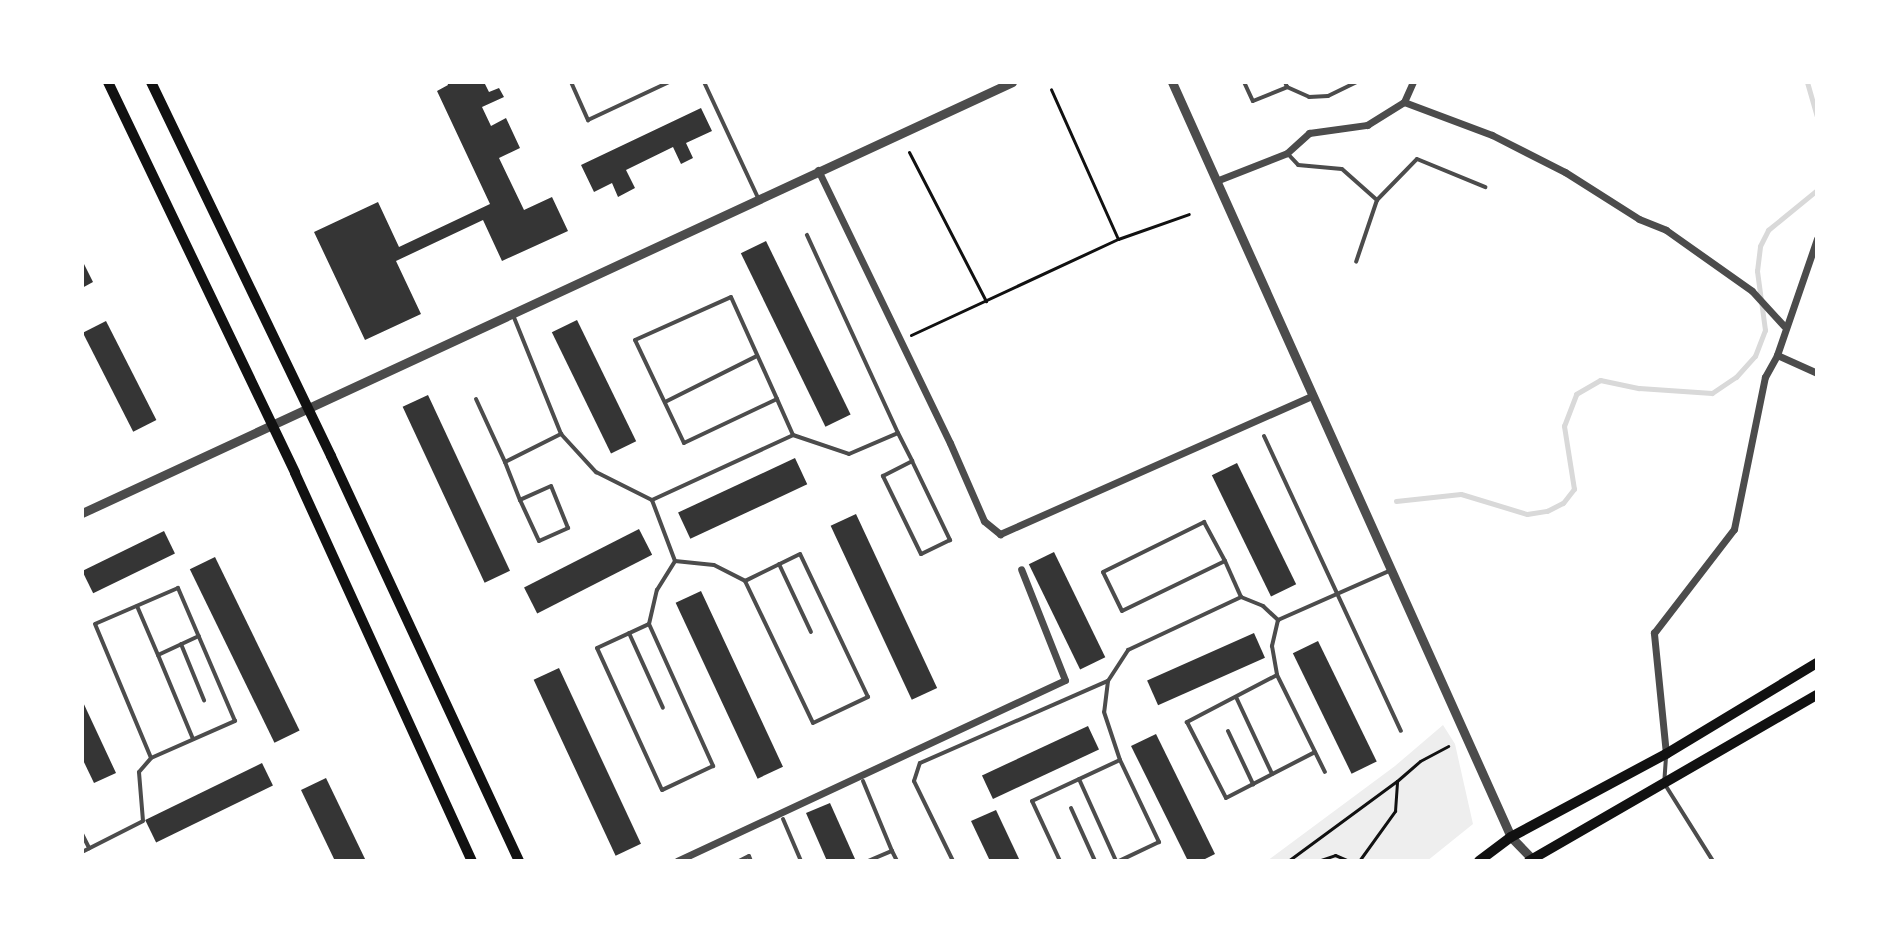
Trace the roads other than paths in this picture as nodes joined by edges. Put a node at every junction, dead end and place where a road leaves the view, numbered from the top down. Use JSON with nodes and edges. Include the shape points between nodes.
{"nodes":[{"id":1,"x":108,"y":82,"type":"edge"},
{"id":2,"x":151,"y":82,"type":"edge"},
{"id":3,"x":571,"y":82,"type":"edge"},
{"id":4,"x":669,"y":82,"type":"edge"},
{"id":5,"x":704,"y":82,"type":"edge"},
{"id":6,"x":1012,"y":82,"type":"edge"},
{"id":7,"x":1172,"y":82,"type":"edge"},
{"id":8,"x":1244,"y":82,"type":"edge"},
{"id":9,"x":1357,"y":82,"type":"edge"},
{"id":10,"x":1413,"y":82,"type":"edge"},
{"id":11,"x":1286,"y":84,"type":"edge"},
{"id":12,"x":1404,"y":102,"type":"junction"},
{"id":13,"x":1287,"y":153,"type":"junction"},
{"id":14,"x":818,"y":170,"type":"junction"},
{"id":15,"x":1216,"y":181,"type":"junction"},
{"id":16,"x":1485,"y":187,"type":"dead end"},
{"id":17,"x":758,"y":198,"type":"junction"},
{"id":18,"x":1377,"y":200,"type":"junction"},
{"id":19,"x":807,"y":235,"type":"dead end"},
{"id":20,"x":1817,"y":239,"type":"edge"},
{"id":21,"x":1356,"y":262,"type":"dead end"},
{"id":22,"x":512,"y":313,"type":"junction"},
{"id":23,"x":1784,"y":326,"type":"junction"},
{"id":24,"x":1777,"y":355,"type":"junction"},
{"id":25,"x":757,"y":356,"type":"junction"},
{"id":26,"x":1817,"y":373,"type":"edge"},
{"id":27,"x":1313,"y":395,"type":"junction"},
{"id":28,"x":476,"y":399,"type":"dead end"},
{"id":29,"x":777,"y":399,"type":"junction"},
{"id":30,"x":665,"y":402,"type":"junction"},
{"id":31,"x":308,"y":408,"type":"junction"},
{"id":32,"x":272,"y":424,"type":"junction"},
{"id":33,"x":898,"y":433,"type":"junction"},
{"id":34,"x":561,"y":434,"type":"junction"},
{"id":35,"x":793,"y":435,"type":"junction"},
{"id":36,"x":1264,"y":436,"type":"dead end"},
{"id":37,"x":912,"y":461,"type":"junction"},
{"id":38,"x":505,"y":462,"type":"junction"},
{"id":39,"x":520,"y":500,"type":"junction"},
{"id":40,"x":652,"y":500,"type":"junction"},
{"id":41,"x":82,"y":513,"type":"edge"},
{"id":42,"x":675,"y":561,"type":"junction"},
{"id":43,"x":1225,"y":561,"type":"junction"},
{"id":44,"x":779,"y":564,"type":"junction"},
{"id":45,"x":1021,"y":569,"type":"dead end"},
{"id":46,"x":1391,"y":570,"type":"junction"},
{"id":47,"x":745,"y":581,"type":"junction"},
{"id":48,"x":1336,"y":592,"type":"junction"},
{"id":49,"x":1241,"y":597,"type":"junction"},
{"id":50,"x":137,"y":606,"type":"junction"},
{"id":51,"x":1278,"y":620,"type":"junction"},
{"id":52,"x":649,"y":624,"type":"junction"},
{"id":53,"x":811,"y":632,"type":"dead end"},
{"id":54,"x":629,"y":633,"type":"junction"},
{"id":55,"x":199,"y":636,"type":"junction"},
{"id":56,"x":181,"y":644,"type":"junction"},
{"id":57,"x":158,"y":655,"type":"junction"},
{"id":58,"x":1817,"y":663,"type":"edge"},
{"id":59,"x":1277,"y":675,"type":"junction"},
{"id":60,"x":1108,"y":681,"type":"junction"},
{"id":61,"x":1817,"y":695,"type":"edge"},
{"id":62,"x":1236,"y":697,"type":"junction"},
{"id":63,"x":204,"y":700,"type":"dead end"},
{"id":64,"x":663,"y":708,"type":"dead end"},
{"id":65,"x":1228,"y":731,"type":"dead end"},
{"id":66,"x":1401,"y":731,"type":"dead end"},
{"id":67,"x":193,"y":739,"type":"junction"},
{"id":68,"x":1315,"y":752,"type":"junction"},
{"id":69,"x":1666,"y":754,"type":"junction"},
{"id":70,"x":151,"y":758,"type":"junction"},
{"id":71,"x":1120,"y":760,"type":"junction"},
{"id":72,"x":1325,"y":772,"type":"dead end"},
{"id":73,"x":1272,"y":774,"type":"junction"},
{"id":74,"x":1079,"y":779,"type":"junction"},
{"id":75,"x":863,"y":781,"type":"dead end"},
{"id":76,"x":1664,"y":783,"type":"junction"},
{"id":77,"x":1253,"y":784,"type":"junction"},
{"id":78,"x":1071,"y":808,"type":"dead end"},
{"id":79,"x":783,"y":819,"type":"dead end"},
{"id":80,"x":82,"y":834,"type":"edge"},
{"id":81,"x":1511,"y":837,"type":"junction"},
{"id":82,"x":89,"y":848,"type":"junction"},
{"id":83,"x":892,"y":851,"type":"junction"},
{"id":84,"x":82,"y":852,"type":"edge"},
{"id":85,"x":1531,"y":860,"type":"edge"},
{"id":86,"x":472,"y":861,"type":"edge"},
{"id":87,"x":519,"y":861,"type":"edge"},
{"id":88,"x":677,"y":861,"type":"edge"},
{"id":89,"x":739,"y":861,"type":"edge"},
{"id":90,"x":751,"y":861,"type":"edge"},
{"id":91,"x":801,"y":861,"type":"edge"},
{"id":92,"x":868,"y":861,"type":"edge"},
{"id":93,"x":897,"y":861,"type":"edge"},
{"id":94,"x":953,"y":861,"type":"edge"},
{"id":95,"x":1060,"y":861,"type":"edge"},
{"id":96,"x":1095,"y":861,"type":"edge"},
{"id":97,"x":1118,"y":861,"type":"edge"},
{"id":98,"x":1479,"y":861,"type":"edge"},
{"id":99,"x":1713,"y":861,"type":"edge"}],
"edges":[{"from":1,"to":32,"type":"main road"},
{"from":2,"to":31,"type":"main road"},
{"from":3,"to":4,"type":"lane","via":[[588,120]]},
{"from":5,"to":17,"type":"lane"},
{"from":6,"to":14,"type":"street"},
{"from":7,"to":15,"type":"street"},
{"from":8,"to":11,"type":"lane","via":[[1253,101]]},
{"from":9,"to":11,"type":"lane","via":[[1328,96],[1309,97]]},
{"from":10,"to":12,"type":"street"},
{"from":12,"to":13,"type":"street","via":[[1367,125],[1309,133]]},
{"from":12,"to":23,"type":"street","via":[[1492,135],[1666,230],[1752,291]]},
{"from":13,"to":15,"type":"street"},
{"from":13,"to":18,"type":"lane","via":[[1298,165],[1342,169]]},
{"from":14,"to":17,"type":"street"},
{"from":14,"to":27,"type":"street","via":[[984,521],[1000,534]]},
{"from":15,"to":27,"type":"street"},
{"from":16,"to":18,"type":"lane","via":[[1417,159]]},
{"from":17,"to":22,"type":"street"},
{"from":18,"to":21,"type":"lane"},
{"from":19,"to":33,"type":"lane"},
{"from":20,"to":23,"type":"street"},
{"from":22,"to":31,"type":"street"},
{"from":22,"to":34,"type":"lane"},
{"from":23,"to":24,"type":"street"},
{"from":24,"to":26,"type":"street"},
{"from":24,"to":69,"type":"street","via":[[1765,377],[1734,529],[1654,633]]},
{"from":25,"to":29,"type":"lane"},
{"from":25,"to":30,"type":"lane"},
{"from":25,"to":30,"type":"lane","via":[[731,297],[635,340]]},
{"from":27,"to":46,"type":"street"},
{"from":28,"to":38,"type":"lane"},
{"from":29,"to":30,"type":"lane","via":[[684,443]]},
{"from":29,"to":35,"type":"lane"},
{"from":31,"to":32,"type":"street"},
{"from":31,"to":87,"type":"main road"},
{"from":32,"to":41,"type":"street"},
{"from":32,"to":86,"type":"main road"},
{"from":33,"to":35,"type":"lane","via":[[849,454]]},
{"from":33,"to":37,"type":"lane"},
{"from":34,"to":38,"type":"lane"},
{"from":34,"to":40,"type":"lane","via":[[596,472]]},
{"from":35,"to":40,"type":"lane"},
{"from":36,"to":48,"type":"lane"},
{"from":37,"to":37,"type":"lane","via":[[950,540],[921,554],[883,476]]},
{"from":38,"to":39,"type":"lane"},
{"from":39,"to":39,"type":"lane","via":[[539,541],[568,528],[551,486]]},
{"from":40,"to":42,"type":"lane"},
{"from":42,"to":47,"type":"lane","via":[[714,565]]},
{"from":42,"to":52,"type":"lane","via":[[657,590]]},
{"from":43,"to":43,"type":"lane","via":[[1204,522],[1103,572],[1122,611]]},
{"from":43,"to":49,"type":"lane"},
{"from":44,"to":47,"type":"lane"},
{"from":44,"to":47,"type":"lane","via":[[800,554],[868,697],[813,723]]},
{"from":44,"to":53,"type":"lane"},
{"from":45,"to":88,"type":"street","via":[[1065,680]]},
{"from":46,"to":48,"type":"lane"},
{"from":46,"to":81,"type":"street"},
{"from":48,"to":51,"type":"lane"},
{"from":48,"to":66,"type":"lane"},
{"from":49,"to":51,"type":"lane"},
{"from":49,"to":60,"type":"lane","via":[[1128,650]]},
{"from":50,"to":55,"type":"lane","via":[[178,588]]},
{"from":50,"to":57,"type":"lane"},
{"from":50,"to":70,"type":"lane","via":[[95,624]]},
{"from":51,"to":59,"type":"lane","via":[[1272,646]]},
{"from":52,"to":54,"type":"lane"},
{"from":52,"to":54,"type":"lane","via":[[713,766],[662,790],[597,648]]},
{"from":54,"to":64,"type":"lane"},
{"from":55,"to":56,"type":"lane"},
{"from":55,"to":67,"type":"lane","via":[[235,721]]},
{"from":56,"to":57,"type":"lane"},
{"from":56,"to":63,"type":"lane"},
{"from":57,"to":67,"type":"lane"},
{"from":58,"to":69,"type":"main road"},
{"from":59,"to":62,"type":"lane"},
{"from":59,"to":68,"type":"lane"},
{"from":60,"to":71,"type":"lane","via":[[1104,712]]},
{"from":60,"to":94,"type":"lane","via":[[920,763],[914,781]]},
{"from":61,"to":76,"type":"main road"},
{"from":62,"to":73,"type":"lane"},
{"from":62,"to":77,"type":"lane","via":[[1187,722],[1226,798]]},
{"from":65,"to":77,"type":"lane"},
{"from":67,"to":70,"type":"lane"},
{"from":68,"to":72,"type":"lane"},
{"from":68,"to":73,"type":"lane"},
{"from":69,"to":76,"type":"lane"},
{"from":69,"to":81,"type":"main road"},
{"from":70,"to":82,"type":"lane","via":[[139,772],[143,821]]},
{"from":71,"to":74,"type":"lane"},
{"from":71,"to":97,"type":"lane","via":[[1159,842]]},
{"from":73,"to":77,"type":"lane"},
{"from":74,"to":95,"type":"lane","via":[[1032,801]]},
{"from":74,"to":97,"type":"lane"},
{"from":75,"to":83,"type":"lane"},
{"from":76,"to":85,"type":"main road"},
{"from":76,"to":99,"type":"lane"},
{"from":78,"to":96,"type":"lane"},
{"from":79,"to":91,"type":"lane"},
{"from":80,"to":82,"type":"lane"},
{"from":81,"to":85,"type":"street"},
{"from":81,"to":98,"type":"main road"},
{"from":82,"to":84,"type":"lane"},
{"from":83,"to":92,"type":"lane"},
{"from":83,"to":93,"type":"lane"},
{"from":89,"to":90,"type":"lane","via":[[749,856]]}]}
